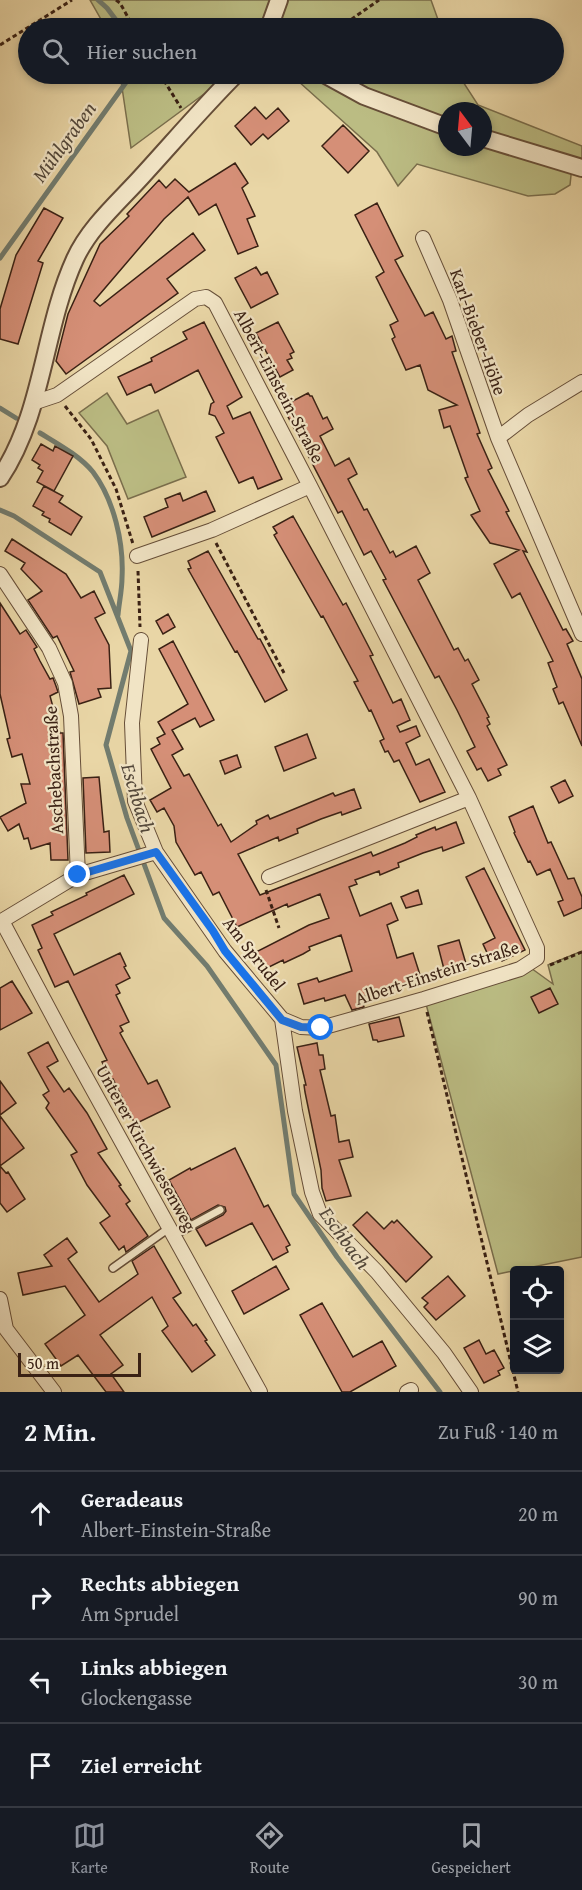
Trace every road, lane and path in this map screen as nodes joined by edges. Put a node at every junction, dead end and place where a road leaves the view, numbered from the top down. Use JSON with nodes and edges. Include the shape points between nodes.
{"nodes":[{"id":1,"x":72,"y":0,"type":"edge"},
{"id":2,"x":116,"y":0,"type":"edge"},
{"id":3,"x":279,"y":0,"type":"edge"},
{"id":4,"x":378,"y":0,"type":"edge"},
{"id":5,"x":43,"y":18,"type":"edge"},
{"id":6,"x":128,"y":18,"type":"edge"},
{"id":7,"x":273,"y":18,"type":"edge"},
{"id":8,"x":353,"y":18,"type":"edge"},
{"id":9,"x":18,"y":34,"type":"edge"},
{"id":10,"x":0,"y":45,"type":"edge"},
{"id":11,"x":166,"y":84,"type":"edge"},
{"id":12,"x":226,"y":84,"type":"edge"},
{"id":13,"x":342,"y":84,"type":"edge"},
{"id":14,"x":189,"y":122,"type":"junction"},
{"id":15,"x":438,"y":124,"type":"edge"},
{"id":16,"x":492,"y":141,"type":"edge"},
{"id":17,"x":582,"y":168,"type":"edge"},
{"id":18,"x":423,"y":238,"type":"dead end"},
{"id":19,"x":582,"y":382,"type":"edge"},
{"id":20,"x":57,"y":395,"type":"junction"},
{"id":21,"x":33,"y":403,"type":"junction"},
{"id":22,"x":498,"y":438,"type":"junction"},
{"id":23,"x":1,"y":475,"type":"edge"},
{"id":24,"x":310,"y":486,"type":"junction"},
{"id":25,"x":212,"y":530,"type":"junction"},
{"id":26,"x":137,"y":556,"type":"junction"},
{"id":27,"x":0,"y":574,"type":"edge"},
{"id":28,"x":582,"y":634,"type":"edge"},
{"id":29,"x":141,"y":640,"type":"joint"},
{"id":30,"x":284,"y":673,"type":"dead end"},
{"id":31,"x":469,"y":798,"type":"junction"},
{"id":32,"x":156,"y":852,"type":"junction"},
{"id":33,"x":78,"y":875,"type":"junction"},
{"id":34,"x":269,"y":877,"type":"joint"},
{"id":35,"x":1,"y":921,"type":"edge"},
{"id":36,"x":279,"y":928,"type":"dead end"},
{"id":37,"x":582,"y":952,"type":"edge"},
{"id":38,"x":537,"y":958,"type":"junction"},
{"id":39,"x":424,"y":999,"type":"junction"},
{"id":40,"x":282,"y":1020,"type":"junction"},
{"id":41,"x":220,"y":1210,"type":"dead end"},
{"id":42,"x":172,"y":1231,"type":"junction"},
{"id":43,"x":112,"y":1268,"type":"dead end"},
{"id":44,"x":0,"y":1299,"type":"edge"},
{"id":45,"x":3,"y":1330,"type":"edge"},
{"id":46,"x":54,"y":1392,"type":"edge"},
{"id":47,"x":260,"y":1392,"type":"edge"},
{"id":48,"x":471,"y":1392,"type":"edge"},
{"id":49,"x":518,"y":1392,"type":"edge"}],
"edges":[{"from":1,"to":5,"type":"path"},
{"from":2,"to":6,"type":"path"},
{"from":3,"to":7,"type":"street"},
{"from":4,"to":8,"type":"path"},
{"from":9,"to":10,"type":"path"},
{"from":11,"to":14,"type":"path"},
{"from":12,"to":14,"type":"street"},
{"from":13,"to":15,"type":"street"},
{"from":14,"to":21,"type":"street","via":[[95,228],[76,257],[58,305]]},
{"from":16,"to":17,"type":"street"},
{"from":18,"to":22,"type":"street","name":"Karl-Bieber-Höhe","via":[[450,300]]},
{"from":19,"to":22,"type":"street"},
{"from":20,"to":21,"type":"street","name":"Albert-Einstein-Straße"},
{"from":20,"to":24,"type":"street","name":"Albert-Einstein-Straße","via":[[195,298],[206,297],[215,303]]},
{"from":20,"to":26,"type":"path","via":[[91,439],[116,489]]},
{"from":21,"to":23,"type":"street","via":[[20,444]]},
{"from":22,"to":28,"type":"street","name":"Karl-Bieber-Höhe"},
{"from":24,"to":25,"type":"street","name":"Albert-Einstein-Straße"},
{"from":24,"to":31,"type":"street","name":"Albert-Einstein-Straße"},
{"from":25,"to":26,"type":"street","name":"Albert-Einstein-Straße"},
{"from":25,"to":30,"type":"path","via":[[216,546]]},
{"from":26,"to":29,"type":"path"},
{"from":27,"to":33,"type":"street","name":"Aschebachstraße","via":[[49,648],[65,683],[71,716]]},
{"from":29,"to":32,"type":"street","name":"Am Sprudel","via":[[132,723],[135,801]]},
{"from":31,"to":34,"type":"street"},
{"from":31,"to":38,"type":"street","name":"Albert-Einstein-Straße","via":[[537,948]]},
{"from":32,"to":33,"type":"street"},
{"from":32,"to":40,"type":"street","name":"Am Sprudel","via":[[225,951]]},
{"from":33,"to":35,"type":"street"},
{"from":34,"to":36,"type":"path","via":[[265,888]]},
{"from":35,"to":42,"type":"street","name":"Unterer Kirchwiesenweg"},
{"from":37,"to":38,"type":"path","via":[[551,965]]},
{"from":38,"to":39,"type":"street","name":"Albert-Einstein-Straße","via":[[520,969]]},
{"from":39,"to":40,"type":"street","name":"Albert-Einstein-Straße","via":[[321,1028],[301,1027]]},
{"from":39,"to":49,"type":"path"},
{"from":40,"to":48,"type":"street","name":"Am Sprudel","via":[[296,1111],[320,1214],[377,1272]]},
{"from":41,"to":42,"type":"lane"},
{"from":42,"to":43,"type":"lane"},
{"from":42,"to":47,"type":"street","name":"Unterer Kirchwiesenweg"},
{"from":44,"to":45,"type":"street"},
{"from":45,"to":46,"type":"street"}]}
